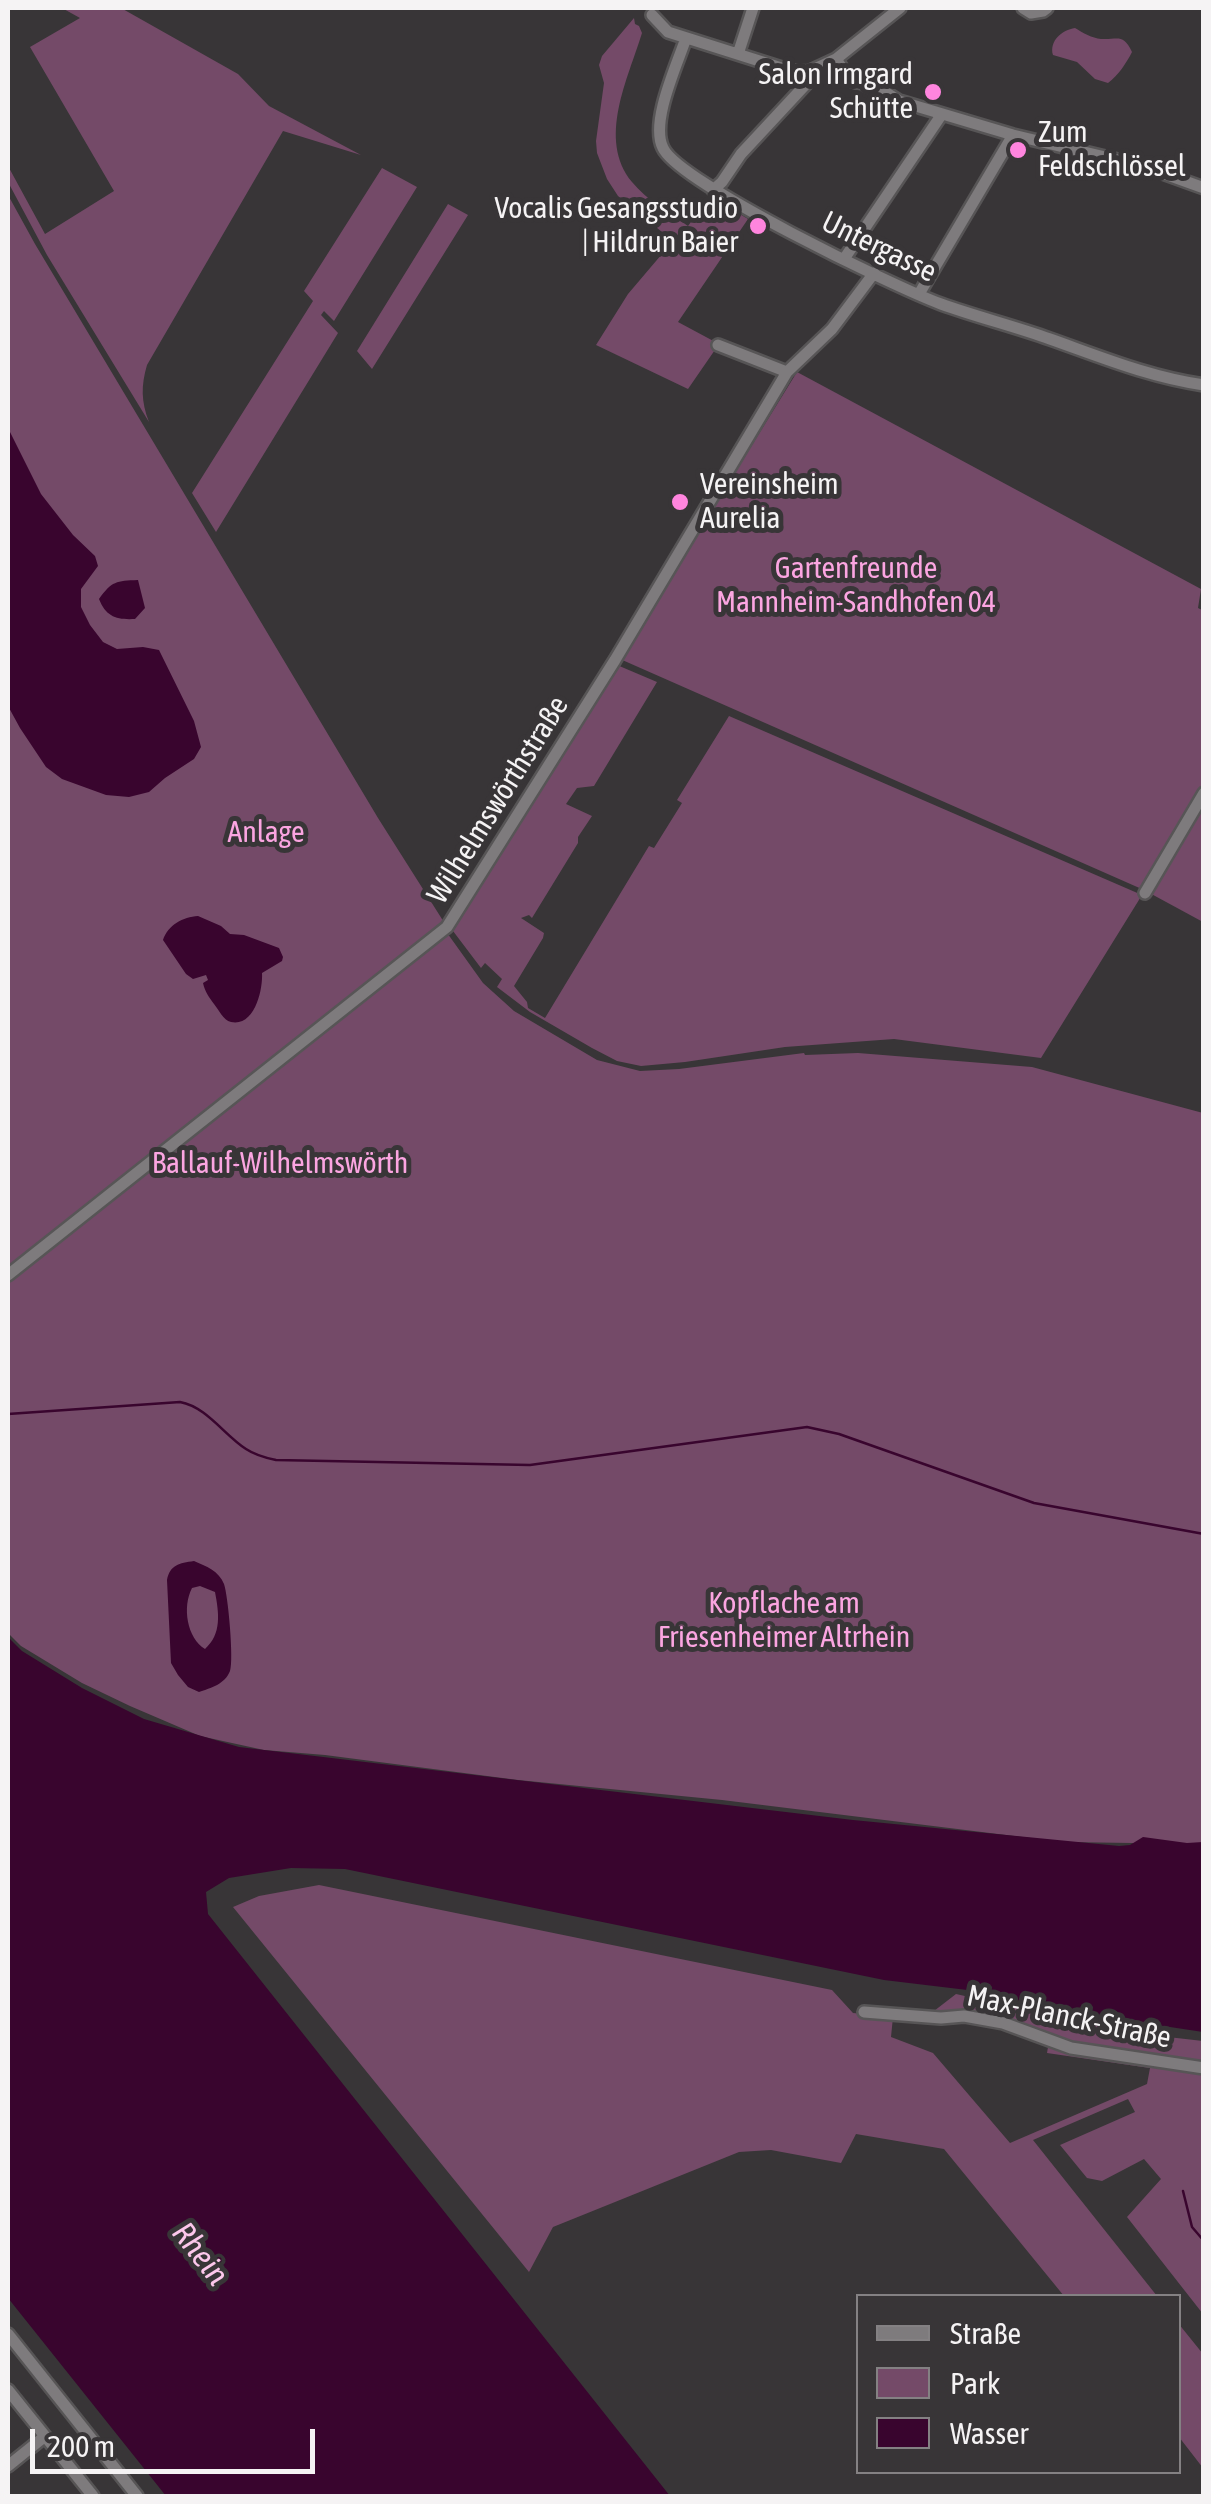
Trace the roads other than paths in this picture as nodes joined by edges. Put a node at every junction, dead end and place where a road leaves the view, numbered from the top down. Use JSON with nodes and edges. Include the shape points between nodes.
{"nodes":[{"id":1,"x":753,"y":8,"type":"edge"},
{"id":2,"x":900,"y":8,"type":"edge"},
{"id":3,"x":1023,"y":8,"type":"edge"},
{"id":4,"x":1047,"y":8,"type":"edge"},
{"id":5,"x":652,"y":16,"type":"dead end"},
{"id":6,"x":686,"y":38,"type":"junction"},
{"id":7,"x":738,"y":54,"type":"junction"},
{"id":8,"x":836,"y":59,"type":"junction"},
{"id":9,"x":808,"y":72,"type":"junction"},
{"id":10,"x":942,"y":114,"type":"junction"},
{"id":11,"x":1013,"y":135,"type":"junction"},
{"id":12,"x":1204,"y":188,"type":"edge"},
{"id":13,"x":713,"y":190,"type":"junction"},
{"id":14,"x":844,"y":258,"type":"junction"},
{"id":15,"x":874,"y":273,"type":"junction"},
{"id":16,"x":919,"y":294,"type":"junction"},
{"id":17,"x":718,"y":345,"type":"dead end"},
{"id":18,"x":787,"y":372,"type":"junction"},
{"id":19,"x":1204,"y":385,"type":"edge"},
{"id":20,"x":1204,"y":793,"type":"edge"},
{"id":21,"x":1144,"y":893,"type":"dead end"},
{"id":22,"x":8,"y":1275,"type":"edge"},
{"id":23,"x":864,"y":2012,"type":"dead end"},
{"id":24,"x":1204,"y":2068,"type":"edge"},
{"id":25,"x":8,"y":2334,"type":"edge"},
{"id":26,"x":8,"y":2390,"type":"edge"},
{"id":27,"x":44,"y":2437,"type":"junction"},
{"id":28,"x":8,"y":2466,"type":"edge"},
{"id":29,"x":92,"y":2496,"type":"edge"},
{"id":30,"x":137,"y":2496,"type":"edge"}],
"edges":[{"from":1,"to":7,"type":"street"},
{"from":2,"to":8,"type":"street"},
{"from":3,"to":4,"type":"street"},
{"from":5,"to":6,"type":"street"},
{"from":6,"to":7,"type":"street"},
{"from":6,"to":13,"type":"street","name":"Untergasse","via":[[659,136],[670,160]]},
{"from":7,"to":9,"type":"street"},
{"from":8,"to":9,"type":"street"},
{"from":8,"to":10,"type":"street","via":[[850,80]]},
{"from":9,"to":13,"type":"street","via":[[808,84]]},
{"from":10,"to":11,"type":"street"},
{"from":10,"to":14,"type":"street"},
{"from":11,"to":12,"type":"street"},
{"from":11,"to":16,"type":"street"},
{"from":13,"to":14,"type":"street","name":"Untergasse"},
{"from":14,"to":15,"type":"street","name":"Untergasse"},
{"from":15,"to":16,"type":"street","name":"Untergasse"},
{"from":15,"to":18,"type":"street","name":"Wilhelmswörthstraße","via":[[832,329]]},
{"from":16,"to":19,"type":"street","name":"Untergasse","via":[[1132,369]]},
{"from":17,"to":18,"type":"street"},
{"from":18,"to":22,"type":"street","name":"Wilhelmswörthstraße","via":[[448,927]]},
{"from":20,"to":21,"type":"street"},
{"from":23,"to":24,"type":"street","name":"Max-Planck-Straße","via":[[964,2016],[1071,2048]]},
{"from":25,"to":30,"type":"street"},
{"from":26,"to":27,"type":"street"},
{"from":27,"to":28,"type":"street"},
{"from":27,"to":29,"type":"street"}]}
